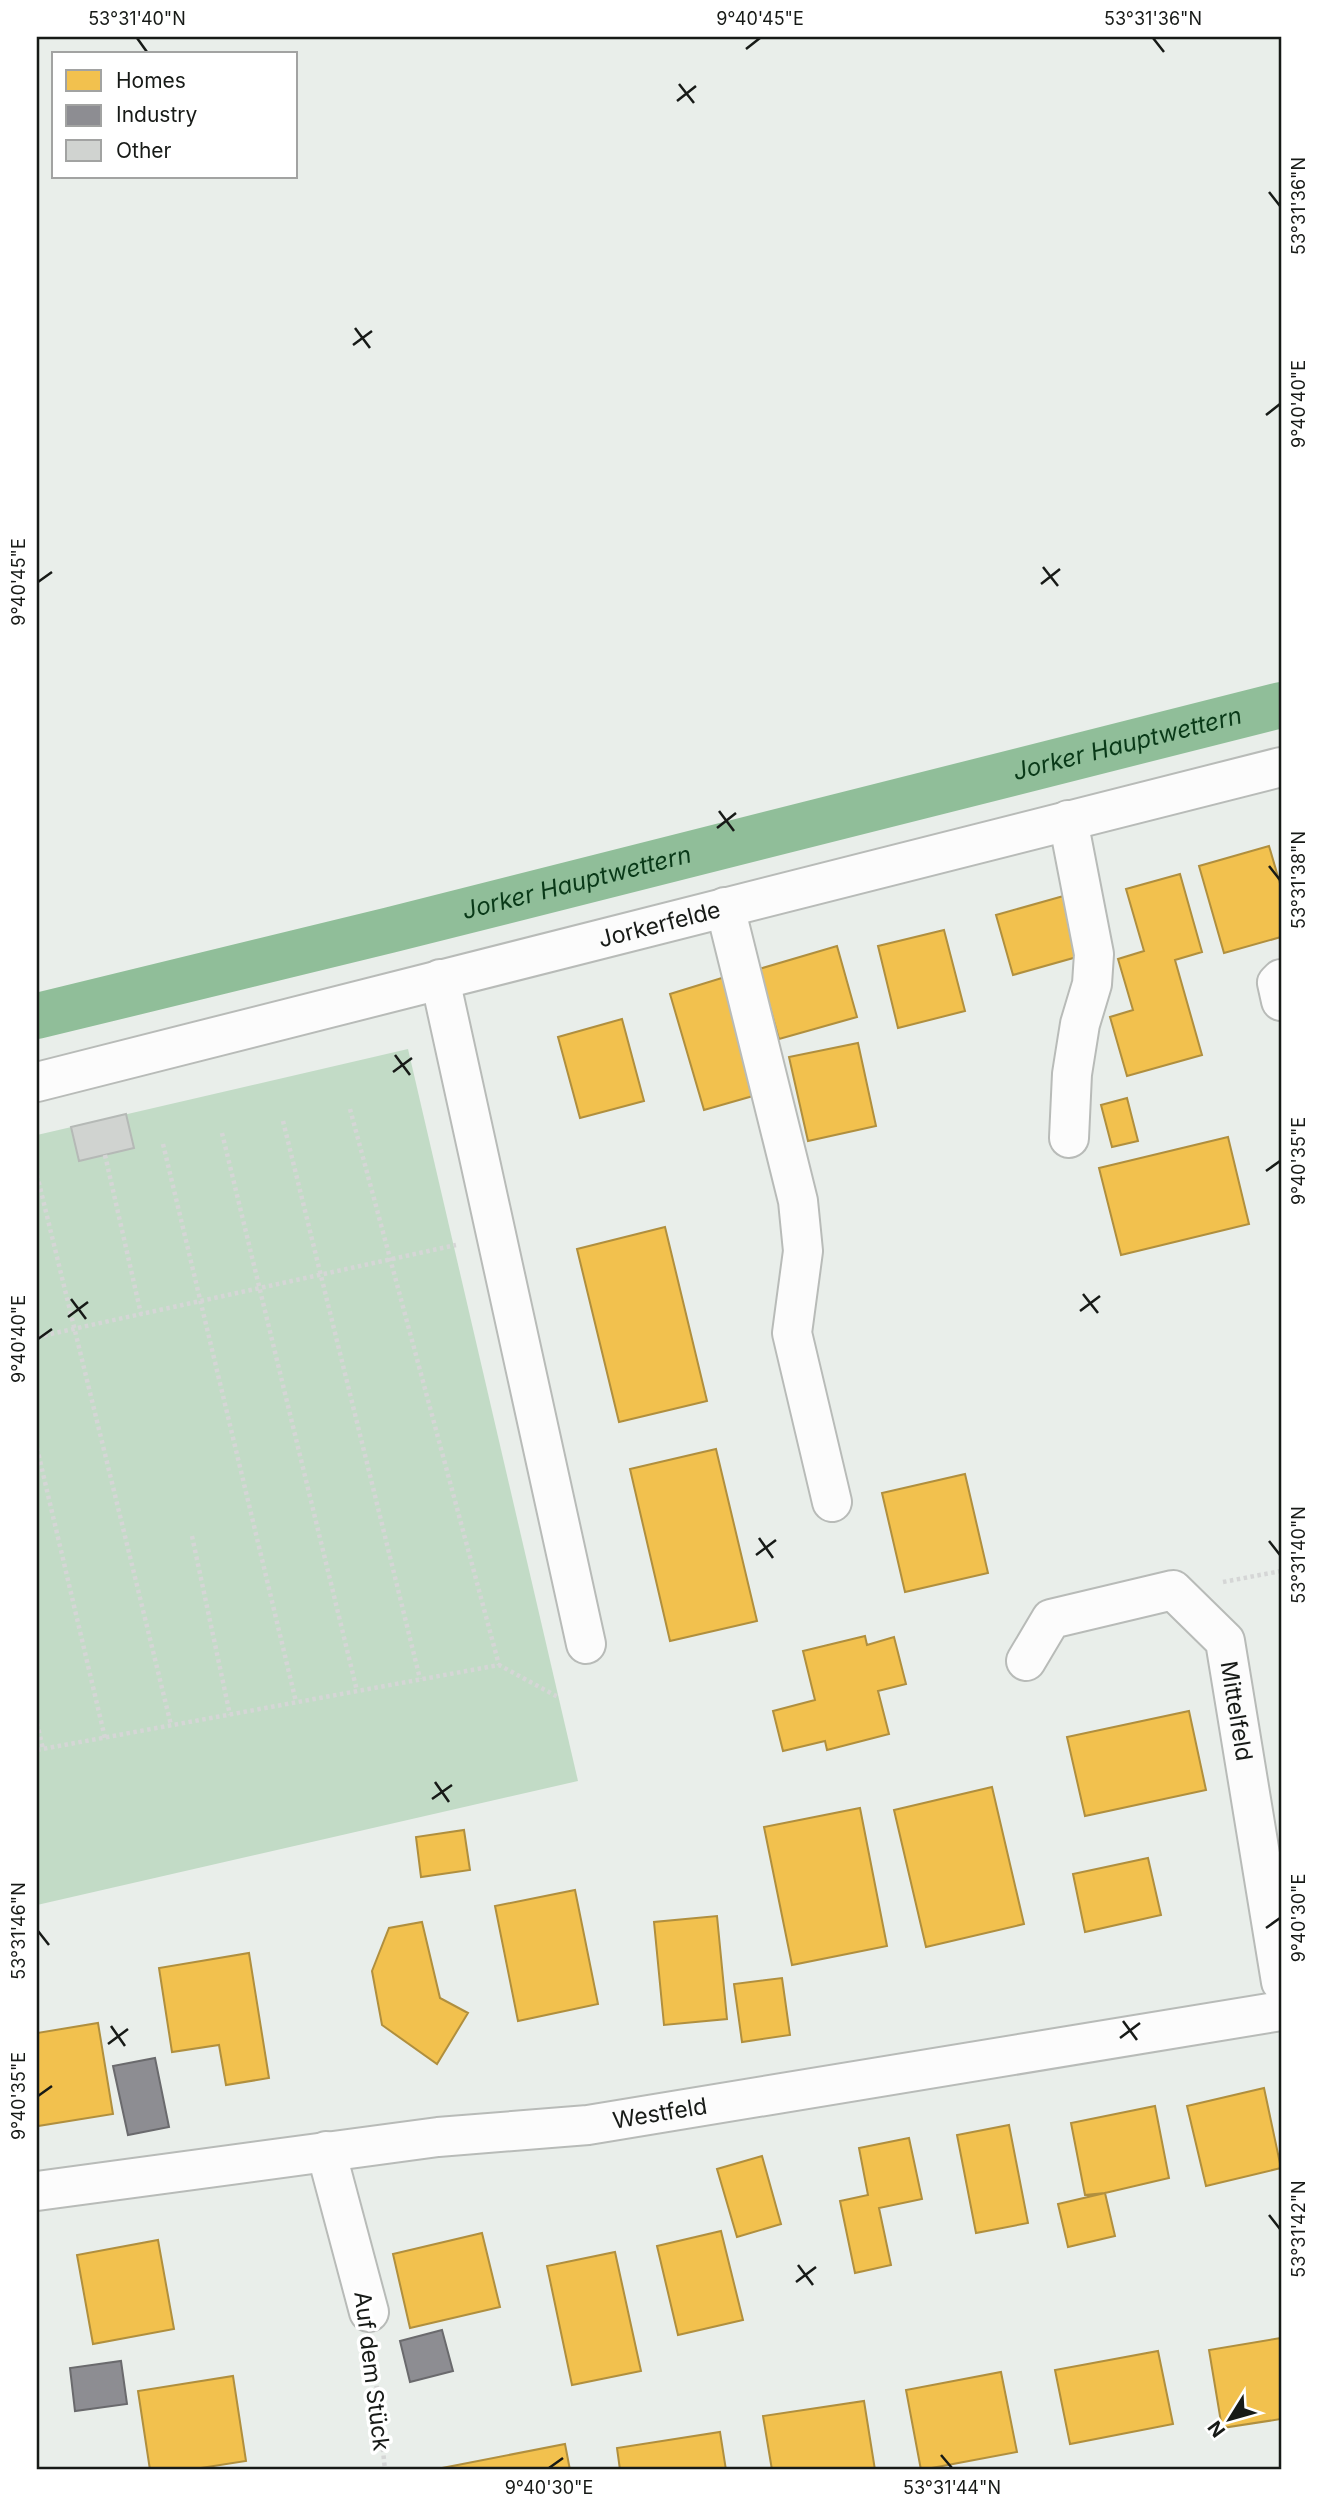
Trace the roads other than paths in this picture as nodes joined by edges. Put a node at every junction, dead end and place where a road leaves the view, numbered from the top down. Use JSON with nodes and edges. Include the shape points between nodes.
{"nodes":[{"id":1,"x":1281,"y":767,"type":"edge"},
{"id":2,"x":1068,"y":820,"type":"junction"},
{"id":3,"x":725,"y":907,"type":"junction"},
{"id":4,"x":440,"y":979,"type":"junction"},
{"id":5,"x":1281,"y":979,"type":"edge"},
{"id":6,"x":1281,"y":1001,"type":"edge"},
{"id":7,"x":37,"y":1082,"type":"edge"},
{"id":8,"x":1069,"y":1138,"type":"dead end"},
{"id":9,"x":832,"y":1503,"type":"dead end"},
{"id":10,"x":586,"y":1644,"type":"dead end"},
{"id":11,"x":1026,"y":1661,"type":"dead end"},
{"id":12,"x":1281,"y":1982,"type":"edge"},
{"id":13,"x":1281,"y":2011,"type":"edge"},
{"id":14,"x":326,"y":2151,"type":"junction"},
{"id":15,"x":37,"y":2191,"type":"edge"},
{"id":16,"x":369,"y":2312,"type":"road end"}],
"edges":[{"from":1,"to":2,"type":"street","name":"Jorkerfelde"},
{"from":2,"to":3,"type":"street","name":"Jorkerfelde"},
{"from":2,"to":8,"type":"street","via":[[1094,954],[1072,1074]]},
{"from":3,"to":4,"type":"street","name":"Jorkerfelde"},
{"from":3,"to":9,"type":"street","via":[[799,1201],[803,1251],[792,1334]]},
{"from":4,"to":7,"type":"street","name":"Jorkerfelde"},
{"from":4,"to":10,"type":"street"},
{"from":5,"to":6,"type":"street","via":[[1277,983]]},
{"from":11,"to":12,"type":"street","name":"Mittelfeld","via":[[1051,1619],[1173,1590],[1225,1641]]},
{"from":13,"to":14,"type":"street","name":"Westfeld","via":[[587,2125]]},
{"from":14,"to":15,"type":"street","name":"Westfeld"},
{"from":14,"to":16,"type":"street","name":"Auf dem Stück"}]}
